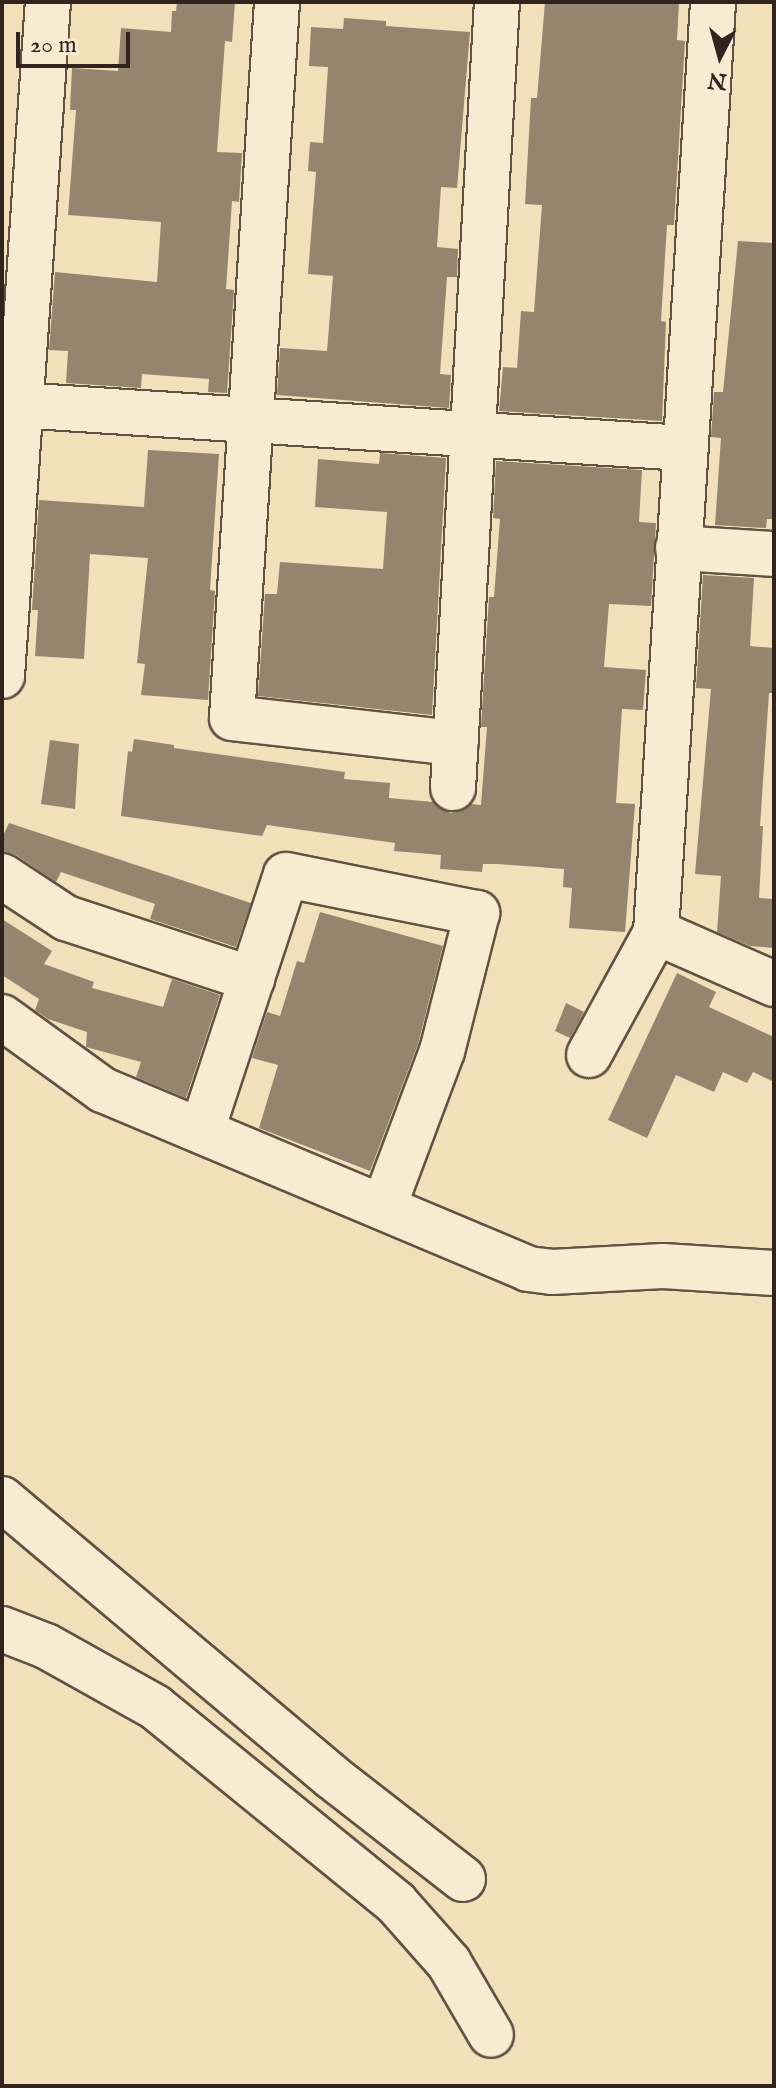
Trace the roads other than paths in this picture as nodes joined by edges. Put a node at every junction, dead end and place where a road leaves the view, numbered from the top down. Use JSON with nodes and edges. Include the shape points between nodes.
{"nodes":[{"id":1,"x":48,"y":2,"type":"edge"},
{"id":2,"x":277,"y":2,"type":"edge"},
{"id":3,"x":497,"y":2,"type":"edge"},
{"id":4,"x":713,"y":2,"type":"edge"},
{"id":5,"x":12,"y":405,"type":"edge"},
{"id":6,"x":252,"y":421,"type":"junction"},
{"id":7,"x":473,"y":434,"type":"junction"},
{"id":8,"x":685,"y":448,"type":"junction"},
{"id":9,"x":678,"y":548,"type":"junction"},
{"id":10,"x":774,"y":554,"type":"edge"},
{"id":11,"x":2,"y":676,"type":"edge"},
{"id":12,"x":456,"y":743,"type":"junction"},
{"id":13,"x":453,"y":788,"type":"dead end"},
{"id":14,"x":2,"y":876,"type":"edge"},
{"id":15,"x":656,"y":932,"type":"junction"},
{"id":16,"x":252,"y":979,"type":"junction"},
{"id":17,"x":774,"y":984,"type":"edge"},
{"id":18,"x":2,"y":1017,"type":"edge"},
{"id":19,"x":589,"y":1055,"type":"dead end"},
{"id":20,"x":202,"y":1130,"type":"junction"},
{"id":21,"x":384,"y":1206,"type":"junction"},
{"id":22,"x":774,"y":1273,"type":"edge"},
{"id":23,"x":2,"y":1499,"type":"edge"},
{"id":24,"x":2,"y":1629,"type":"edge"},
{"id":25,"x":463,"y":1879,"type":"dead end"},
{"id":26,"x":491,"y":2035,"type":"dead end"}],
"edges":[{"from":1,"to":5,"type":"street"},
{"from":2,"to":6,"type":"street"},
{"from":3,"to":7,"type":"street"},
{"from":4,"to":8,"type":"street"},
{"from":5,"to":6,"type":"street"},
{"from":5,"to":11,"type":"street"},
{"from":6,"to":7,"type":"street"},
{"from":6,"to":12,"type":"street","via":[[232,718]]},
{"from":7,"to":8,"type":"street"},
{"from":7,"to":12,"type":"street"},
{"from":8,"to":9,"type":"street"},
{"from":9,"to":10,"type":"street"},
{"from":9,"to":15,"type":"street"},
{"from":12,"to":13,"type":"street"},
{"from":14,"to":16,"type":"street","via":[[66,918]]},
{"from":15,"to":17,"type":"street"},
{"from":15,"to":19,"type":"street"},
{"from":16,"to":20,"type":"street"},
{"from":16,"to":21,"type":"street","via":[[286,875],[477,913],[442,1051]]},
{"from":18,"to":20,"type":"street","via":[[103,1090]]},
{"from":20,"to":21,"type":"street"},
{"from":21,"to":22,"type":"street","via":[[528,1269],[678,1267]]},
{"from":23,"to":25,"type":"street","via":[[332,1777]]},
{"from":24,"to":26,"type":"street","via":[[46,1646],[155,1707],[396,1903],[449,1963]]}]}
